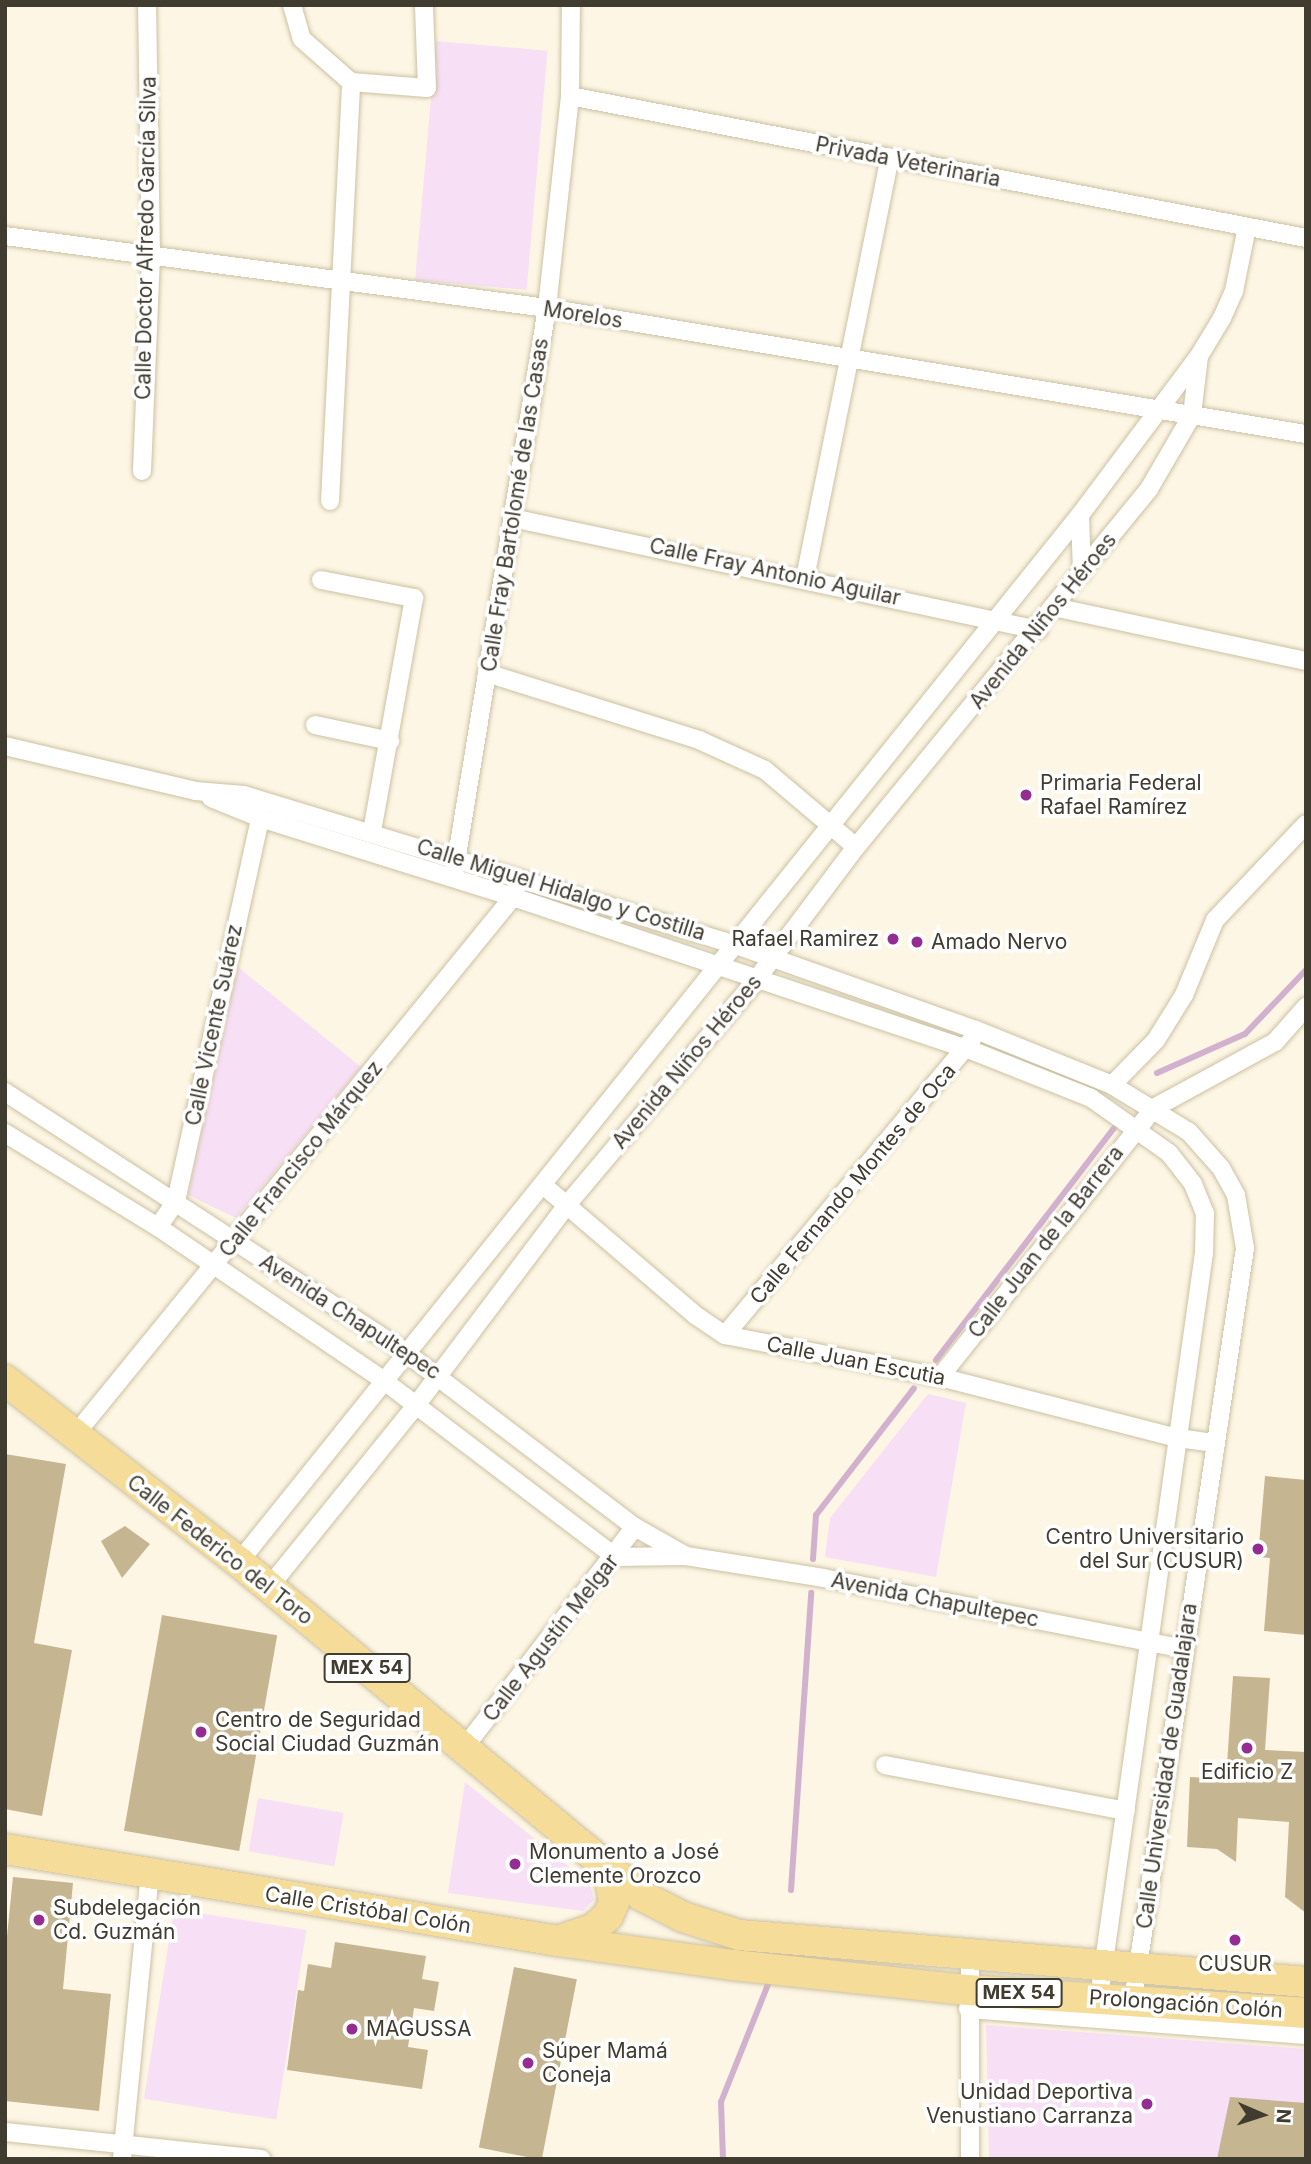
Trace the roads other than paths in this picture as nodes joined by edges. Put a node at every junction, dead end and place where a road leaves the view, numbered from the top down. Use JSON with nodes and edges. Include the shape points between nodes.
{"nodes":[{"id":1,"x":147,"y":5,"type":"edge"},
{"id":2,"x":292,"y":5,"type":"edge"},
{"id":3,"x":424,"y":5,"type":"edge"},
{"id":4,"x":571,"y":5,"type":"edge"},
{"id":5,"x":351,"y":82,"type":"junction"},
{"id":6,"x":570,"y":96,"type":"junction"},
{"id":7,"x":890,"y":158,"type":"junction"},
{"id":8,"x":1247,"y":227,"type":"junction"},
{"id":9,"x":5,"y":236,"type":"edge"},
{"id":10,"x":1306,"y":238,"type":"edge"},
{"id":11,"x":151,"y":256,"type":"junction"},
{"id":12,"x":340,"y":282,"type":"junction"},
{"id":13,"x":547,"y":309,"type":"junction"},
{"id":14,"x":1199,"y":356,"type":"junction"},
{"id":15,"x":849,"y":358,"type":"junction"},
{"id":16,"x":1159,"y":410,"type":"junction"},
{"id":17,"x":1192,"y":415,"type":"junction"},
{"id":18,"x":1306,"y":434,"type":"edge"},
{"id":19,"x":142,"y":471,"type":"dead end"},
{"id":20,"x":330,"y":501,"type":"dead end"},
{"id":21,"x":1080,"y":515,"type":"junction"},
{"id":22,"x":512,"y":518,"type":"junction"},
{"id":23,"x":1082,"y":573,"type":"junction"},
{"id":24,"x":805,"y":578,"type":"junction"},
{"id":25,"x":321,"y":580,"type":"dead end"},
{"id":26,"x":1054,"y":607,"type":"junction"},
{"id":27,"x":995,"y":618,"type":"junction"},
{"id":28,"x":1038,"y":630,"type":"junction"},
{"id":29,"x":1306,"y":661,"type":"edge"},
{"id":30,"x":487,"y":673,"type":"junction"},
{"id":31,"x":315,"y":725,"type":"dead end"},
{"id":32,"x":390,"y":741,"type":"junction"},
{"id":33,"x":5,"y":746,"type":"edge"},
{"id":34,"x":195,"y":791,"type":"junction"},
{"id":35,"x":244,"y":795,"type":"junction"},
{"id":36,"x":260,"y":818,"type":"junction"},
{"id":37,"x":1306,"y":824,"type":"edge"},
{"id":38,"x":833,"y":826,"type":"junction"},
{"id":39,"x":372,"y":832,"type":"junction"},
{"id":40,"x":856,"y":847,"type":"junction"},
{"id":41,"x":457,"y":856,"type":"junction"},
{"id":42,"x":520,"y":876,"type":"junction"},
{"id":43,"x":454,"y":877,"type":"junction"},
{"id":44,"x":513,"y":897,"type":"junction"},
{"id":45,"x":736,"y":945,"type":"junction"},
{"id":46,"x":772,"y":959,"type":"junction"},
{"id":47,"x":719,"y":968,"type":"junction"},
{"id":48,"x":756,"y":980,"type":"junction"},
{"id":49,"x":1306,"y":1007,"type":"edge"},
{"id":50,"x":976,"y":1030,"type":"junction"},
{"id":51,"x":968,"y":1049,"type":"junction"},
{"id":52,"x":1112,"y":1085,"type":"junction"},
{"id":53,"x":5,"y":1092,"type":"edge"},
{"id":54,"x":1154,"y":1108,"type":"junction"},
{"id":55,"x":1136,"y":1127,"type":"junction"},
{"id":56,"x":5,"y":1133,"type":"edge"},
{"id":57,"x":543,"y":1185,"type":"junction"},
{"id":58,"x":176,"y":1201,"type":"junction"},
{"id":59,"x":566,"y":1206,"type":"junction"},
{"id":60,"x":158,"y":1227,"type":"junction"},
{"id":61,"x":234,"y":1241,"type":"junction"},
{"id":62,"x":215,"y":1265,"type":"junction"},
{"id":63,"x":725,"y":1335,"type":"junction"},
{"id":64,"x":405,"y":1352,"type":"junction"},
{"id":65,"x":438,"y":1375,"type":"junction"},
{"id":66,"x":940,"y":1377,"type":"junction"},
{"id":67,"x":5,"y":1380,"type":"edge"},
{"id":68,"x":383,"y":1380,"type":"junction"},
{"id":69,"x":417,"y":1404,"type":"junction"},
{"id":70,"x":74,"y":1436,"type":"junction"},
{"id":71,"x":1178,"y":1438,"type":"junction"},
{"id":72,"x":1215,"y":1443,"type":"junction"},
{"id":73,"x":635,"y":1527,"type":"junction"},
{"id":74,"x":686,"y":1556,"type":"junction"},
{"id":75,"x":615,"y":1557,"type":"junction"},
{"id":76,"x":239,"y":1562,"type":"junction"},
{"id":77,"x":269,"y":1587,"type":"junction"},
{"id":78,"x":1150,"y":1643,"type":"junction"},
{"id":79,"x":1184,"y":1649,"type":"junction"},
{"id":80,"x":464,"y":1748,"type":"junction"},
{"id":81,"x":885,"y":1765,"type":"dead end"},
{"id":82,"x":1126,"y":1811,"type":"junction"},
{"id":83,"x":5,"y":1849,"type":"edge"},
{"id":84,"x":608,"y":1868,"type":"junction"},
{"id":85,"x":150,"y":1874,"type":"junction"},
{"id":86,"x":739,"y":1935,"type":"joint"},
{"id":87,"x":558,"y":1941,"type":"junction"},
{"id":88,"x":970,"y":1956,"type":"junction"},
{"id":89,"x":733,"y":1965,"type":"joint"},
{"id":90,"x":1103,"y":1968,"type":"junction"},
{"id":91,"x":1137,"y":1970,"type":"junction"},
{"id":92,"x":1306,"y":1982,"type":"edge"},
{"id":93,"x":1099,"y":1997,"type":"junction"},
{"id":94,"x":968,"y":2000,"type":"junction"},
{"id":95,"x":1133,"y":2000,"type":"junction"},
{"id":96,"x":1306,"y":2013,"type":"edge"},
{"id":97,"x":1306,"y":2035,"type":"edge"},
{"id":98,"x":5,"y":2132,"type":"edge"},
{"id":99,"x":123,"y":2151,"type":"edge"},
{"id":100,"x":262,"y":2159,"type":"edge"},
{"id":101,"x":970,"y":2159,"type":"edge"}],
"edges":[{"from":1,"to":11,"type":"street","name":"Calle Doctor Alfredo García Silva"},
{"from":2,"to":5,"type":"street","via":[[302,39]]},
{"from":3,"to":5,"type":"street","via":[[427,88]]},
{"from":4,"to":6,"type":"street","name":"Calle Fray Bartolomé de las Casas"},
{"from":5,"to":12,"type":"street"},
{"from":6,"to":7,"type":"street","name":"Privada Veterinaria"},
{"from":6,"to":13,"type":"street","name":"Calle Fray Bartolomé de las Casas"},
{"from":7,"to":8,"type":"street","name":"Privada Veterinaria"},
{"from":7,"to":15,"type":"street"},
{"from":8,"to":10,"type":"street"},
{"from":8,"to":14,"type":"street","name":"Avenida Niños Héroes","via":[[1234,291]]},
{"from":9,"to":11,"type":"street","name":"Morelos"},
{"from":11,"to":12,"type":"street","name":"Morelos"},
{"from":11,"to":19,"type":"street","name":"Calle Doctor Alfredo García Silva"},
{"from":12,"to":13,"type":"street","name":"Morelos"},
{"from":12,"to":20,"type":"street"},
{"from":13,"to":15,"type":"street","name":"Morelos"},
{"from":13,"to":22,"type":"street","name":"Calle Fray Bartolomé de las Casas"},
{"from":14,"to":16,"type":"street","name":"Avenida Niños Héroes"},
{"from":14,"to":17,"type":"street","name":"Avenida Niños Héroes"},
{"from":15,"to":16,"type":"street","name":"Morelos"},
{"from":15,"to":24,"type":"street"},
{"from":16,"to":17,"type":"street","name":"Morelos"},
{"from":16,"to":21,"type":"street","name":"Avenida Niños Héroes"},
{"from":17,"to":18,"type":"street","name":"Morelos"},
{"from":17,"to":23,"type":"street","name":"Avenida Niños Héroes","via":[[1149,489]]},
{"from":21,"to":23,"type":"street"},
{"from":21,"to":27,"type":"street","name":"Avenida Niños Héroes"},
{"from":22,"to":24,"type":"street","name":"Calle Fray Antonio Aguilar"},
{"from":22,"to":30,"type":"street","name":"Calle Fray Bartolomé de las Casas"},
{"from":23,"to":26,"type":"street","name":"Avenida Niños Héroes"},
{"from":24,"to":27,"type":"street","name":"Calle Fray Antonio Aguilar"},
{"from":25,"to":32,"type":"street","via":[[414,598]]},
{"from":26,"to":28,"type":"street","name":"Avenida Niños Héroes"},
{"from":26,"to":29,"type":"street"},
{"from":27,"to":28,"type":"street","name":"Calle Fray Antonio Aguilar"},
{"from":27,"to":38,"type":"street","name":"Avenida Niños Héroes"},
{"from":28,"to":40,"type":"street","name":"Avenida Niños Héroes"},
{"from":30,"to":38,"type":"street","via":[[699,740],[765,771]]},
{"from":30,"to":41,"type":"street","name":"Calle Fray Bartolomé de las Casas"},
{"from":31,"to":32,"type":"street"},
{"from":32,"to":39,"type":"street"},
{"from":33,"to":34,"type":"street","name":"Calle Miguel Hidalgo y Costilla"},
{"from":34,"to":35,"type":"street","name":"Calle Miguel Hidalgo y Costilla"},
{"from":34,"to":36,"type":"street","name":"Calle Miguel Hidalgo y Costilla"},
{"from":35,"to":36,"type":"street"},
{"from":35,"to":39,"type":"street","name":"Calle Miguel Hidalgo y Costilla"},
{"from":36,"to":43,"type":"street","name":"Calle Miguel Hidalgo y Costilla"},
{"from":36,"to":58,"type":"street","name":"Calle Vicente Suárez"},
{"from":37,"to":52,"type":"street","via":[[1215,919],[1184,995],[1156,1040]]},
{"from":38,"to":40,"type":"street"},
{"from":38,"to":45,"type":"street","name":"Avenida Niños Héroes"},
{"from":39,"to":41,"type":"street","name":"Calle Miguel Hidalgo y Costilla"},
{"from":40,"to":46,"type":"street","name":"Avenida Niños Héroes"},
{"from":41,"to":42,"type":"street","name":"Calle Miguel Hidalgo y Costilla"},
{"from":41,"to":43,"type":"street","name":"Calle Fray Bartolomé de las Casas"},
{"from":42,"to":44,"type":"street","name":"Calle Francisco Márquez"},
{"from":42,"to":45,"type":"street","name":"Calle Miguel Hidalgo y Costilla"},
{"from":43,"to":44,"type":"street","name":"Calle Miguel Hidalgo y Costilla"},
{"from":44,"to":47,"type":"street","name":"Calle Miguel Hidalgo y Costilla"},
{"from":44,"to":61,"type":"street","name":"Calle Francisco Márquez"},
{"from":45,"to":46,"type":"street","name":"Calle Miguel Hidalgo y Costilla"},
{"from":45,"to":47,"type":"street","name":"Avenida Niños Héroes"},
{"from":46,"to":48,"type":"street","name":"Avenida Niños Héroes"},
{"from":46,"to":50,"type":"street","name":"Calle Miguel Hidalgo y Costilla"},
{"from":47,"to":48,"type":"street","name":"Calle Miguel Hidalgo y Costilla"},
{"from":47,"to":57,"type":"street","name":"Avenida Niños Héroes"},
{"from":48,"to":51,"type":"street","name":"Calle Miguel Hidalgo y Costilla"},
{"from":48,"to":59,"type":"street","name":"Avenida Niños Héroes"},
{"from":49,"to":54,"type":"street","name":"Calle Juan de la Barrera","via":[[1275,1042]]},
{"from":50,"to":51,"type":"street","name":"Calle Fernando Montes de Oca"},
{"from":50,"to":52,"type":"street","name":"Calle Miguel Hidalgo y Costilla"},
{"from":51,"to":55,"type":"street","name":"Calle Miguel Hidalgo y Costilla","via":[[1091,1098]]},
{"from":51,"to":63,"type":"street","name":"Calle Fernando Montes de Oca"},
{"from":52,"to":54,"type":"street","name":"Calle Miguel Hidalgo y Costilla"},
{"from":53,"to":58,"type":"street","name":"Avenida Chapultepec"},
{"from":54,"to":55,"type":"street","name":"Calle Juan de la Barrera"},
{"from":54,"to":72,"type":"street","name":"Calle Universidad de Guadalajara","via":[[1189,1132],[1221,1168],[1236,1195],[1245,1226]]},
{"from":55,"to":66,"type":"street","name":"Calle Juan de la Barrera"},
{"from":55,"to":71,"type":"street","name":"Calle Universidad de Guadalajara","via":[[1169,1153],[1193,1184],[1205,1213]]},
{"from":56,"to":60,"type":"street","name":"Avenida Chapultepec"},
{"from":57,"to":59,"type":"street","name":"Calle Juan Escutia"},
{"from":57,"to":64,"type":"street","name":"Avenida Niños Héroes"},
{"from":58,"to":60,"type":"street","name":"Calle Vicente Suárez"},
{"from":58,"to":61,"type":"street","name":"Avenida Chapultepec"},
{"from":59,"to":63,"type":"street","name":"Calle Juan Escutia"},
{"from":59,"to":65,"type":"street","name":"Avenida Niños Héroes"},
{"from":60,"to":62,"type":"street","name":"Avenida Chapultepec"},
{"from":61,"to":62,"type":"street","name":"Calle Francisco Márquez"},
{"from":61,"to":64,"type":"street","name":"Avenida Chapultepec"},
{"from":62,"to":68,"type":"street","name":"Avenida Chapultepec"},
{"from":62,"to":70,"type":"street","name":"Calle Francisco Márquez"},
{"from":63,"to":66,"type":"street","name":"Calle Juan Escutia"},
{"from":64,"to":65,"type":"street","name":"Avenida Chapultepec"},
{"from":64,"to":68,"type":"street","name":"Avenida Niños Héroes"},
{"from":65,"to":69,"type":"street","name":"Avenida Niños Héroes"},
{"from":65,"to":73,"type":"street","name":"Avenida Chapultepec"},
{"from":66,"to":71,"type":"street","name":"Calle Juan Escutia"},
{"from":67,"to":70,"type":"main road","name":"Calle Federico del Toro","number":"MEX 54"},
{"from":68,"to":69,"type":"street","name":"Avenida Chapultepec"},
{"from":68,"to":76,"type":"street","name":"Avenida Niños Héroes"},
{"from":69,"to":75,"type":"street","name":"Avenida Chapultepec"},
{"from":69,"to":77,"type":"street","name":"Avenida Niños Héroes"},
{"from":70,"to":76,"type":"main road","name":"Calle Federico del Toro","number":"MEX 54"},
{"from":71,"to":72,"type":"street","name":"Calle Juan Escutia"},
{"from":71,"to":78,"type":"street","name":"Calle Universidad de Guadalajara"},
{"from":72,"to":79,"type":"street","name":"Calle Universidad de Guadalajara"},
{"from":73,"to":74,"type":"street","name":"Avenida Chapultepec"},
{"from":73,"to":75,"type":"street","name":"Calle Agustín Melgar"},
{"from":74,"to":75,"type":"street","name":"Avenida Chapultepec"},
{"from":74,"to":78,"type":"street","name":"Avenida Chapultepec","via":[[823,1578]]},
{"from":75,"to":80,"type":"street","name":"Calle Agustín Melgar"},
{"from":76,"to":77,"type":"main road","name":"Calle Federico del Toro","number":"MEX 54"},
{"from":77,"to":80,"type":"main road","name":"Calle Federico del Toro","number":"MEX 54"},
{"from":78,"to":79,"type":"street","name":"Avenida Chapultepec"},
{"from":78,"to":82,"type":"street","name":"Calle Universidad de Guadalajara"},
{"from":79,"to":91,"type":"street","name":"Calle Universidad de Guadalajara"},
{"from":80,"to":84,"type":"main road","name":"Calle Federico del Toro","number":"MEX 54"},
{"from":81,"to":82,"type":"street"},
{"from":82,"to":90,"type":"street","name":"Calle Universidad de Guadalajara"},
{"from":83,"to":85,"type":"main road","name":"Calle Cristóbal Colón","number":"MEX 54"},
{"from":84,"to":86,"type":"main road","name":"Calle Federico del Toro","number":"MEX 54","via":[[642,1896],[682,1917]]},
{"from":84,"to":87,"type":"main road","via":[[614,1902],[608,1916],[593,1929]]},
{"from":85,"to":87,"type":"main road","name":"Calle Cristóbal Colón","number":"MEX 54"},
{"from":85,"to":99,"type":"street"},
{"from":86,"to":88,"type":"main road","name":"Prolongación Colón","number":"MEX 54"},
{"from":87,"to":89,"type":"main road","name":"Calle Cristóbal Colón","number":"MEX 54"},
{"from":88,"to":90,"type":"main road","name":"Prolongación Colón","number":"MEX 54"},
{"from":88,"to":94,"type":"street"},
{"from":89,"to":94,"type":"main road","name":"Prolongación Colón","number":"MEX 54"},
{"from":90,"to":91,"type":"main road","name":"Prolongación Colón","number":"MEX 54"},
{"from":90,"to":93,"type":"street","name":"Calle Universidad de Guadalajara"},
{"from":91,"to":92,"type":"main road","name":"Prolongación Colón","number":"MEX 54"},
{"from":91,"to":95,"type":"street","name":"Calle Universidad de Guadalajara"},
{"from":93,"to":94,"type":"main road","name":"Prolongación Colón","number":"MEX 54"},
{"from":93,"to":95,"type":"main road","name":"Prolongación Colón","number":"MEX 54"},
{"from":94,"to":97,"type":"street","name":"Prolongación Colón"},
{"from":94,"to":101,"type":"street"},
{"from":95,"to":96,"type":"main road","name":"Prolongación Colón","number":"MEX 54"},
{"from":98,"to":99,"type":"street"},
{"from":99,"to":100,"type":"street"}]}
